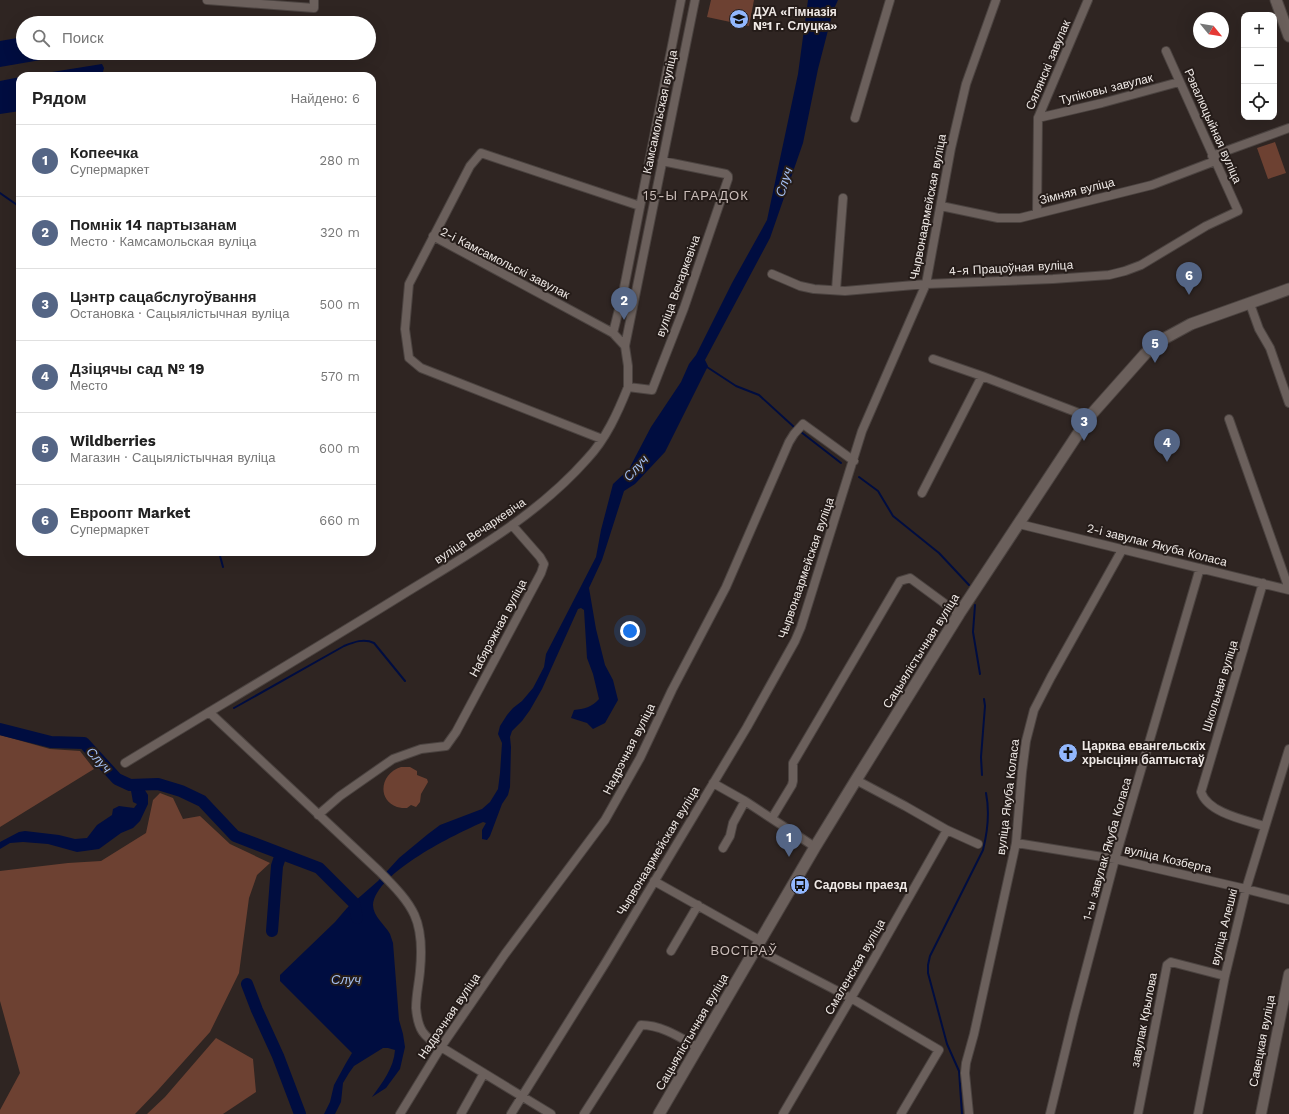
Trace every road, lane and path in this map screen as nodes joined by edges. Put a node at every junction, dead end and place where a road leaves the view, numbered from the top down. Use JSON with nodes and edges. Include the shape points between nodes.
{"nodes":[{"id":1,"x":207,"y":0,"type":"edge"},
{"id":2,"x":314,"y":0,"type":"edge"},
{"id":3,"x":681,"y":0,"type":"edge"},
{"id":4,"x":695,"y":0,"type":"edge"},
{"id":5,"x":890,"y":0,"type":"edge"},
{"id":6,"x":996,"y":0,"type":"edge"},
{"id":7,"x":1088,"y":0,"type":"edge"},
{"id":8,"x":1276,"y":0,"type":"edge"},
{"id":9,"x":1289,"y":36,"type":"edge"},
{"id":10,"x":1166,"y":51,"type":"dead end"},
{"id":11,"x":1179,"y":82,"type":"junction"},
{"id":12,"x":855,"y":118,"type":"dead end"},
{"id":13,"x":1038,"y":118,"type":"junction"},
{"id":14,"x":1289,"y":128,"type":"edge"},
{"id":15,"x":1214,"y":158,"type":"junction"},
{"id":16,"x":662,"y":161,"type":"junction"},
{"id":17,"x":843,"y":198,"type":"dead end"},
{"id":18,"x":640,"y":206,"type":"junction"},
{"id":19,"x":941,"y":206,"type":"junction"},
{"id":20,"x":1238,"y":211,"type":"joint"},
{"id":21,"x":1037,"y":213,"type":"junction"},
{"id":22,"x":433,"y":236,"type":"junction"},
{"id":23,"x":772,"y":274,"type":"dead end"},
{"id":24,"x":926,"y":284,"type":"junction"},
{"id":25,"x":1289,"y":289,"type":"edge"},
{"id":26,"x":836,"y":290,"type":"junction"},
{"id":27,"x":1250,"y":304,"type":"junction"},
{"id":28,"x":613,"y":333,"type":"junction"},
{"id":29,"x":625,"y":346,"type":"junction"},
{"id":30,"x":933,"y":359,"type":"dead end"},
{"id":31,"x":982,"y":376,"type":"junction"},
{"id":32,"x":628,"y":387,"type":"junction"},
{"id":33,"x":1289,"y":403,"type":"edge"},
{"id":34,"x":1090,"y":417,"type":"junction"},
{"id":35,"x":1229,"y":419,"type":"dead end"},
{"id":36,"x":602,"y":439,"type":"junction"},
{"id":37,"x":854,"y":461,"type":"junction"},
{"id":38,"x":922,"y":493,"type":"dead end"},
{"id":39,"x":1019,"y":524,"type":"junction"},
{"id":40,"x":512,"y":525,"type":"junction"},
{"id":41,"x":1122,"y":550,"type":"junction"},
{"id":42,"x":1200,"y":568,"type":"junction"},
{"id":43,"x":1263,"y":583,"type":"junction"},
{"id":44,"x":1289,"y":590,"type":"edge"},
{"id":45,"x":959,"y":614,"type":"junction"},
{"id":46,"x":210,"y":712,"type":"junction"},
{"id":47,"x":1289,"y":749,"type":"edge"},
{"id":48,"x":125,"y":763,"type":"dead end"},
{"id":49,"x":856,"y":780,"type":"junction"},
{"id":50,"x":713,"y":783,"type":"junction"},
{"id":51,"x":745,"y":801,"type":"junction"},
{"id":52,"x":318,"y":815,"type":"junction"},
{"id":53,"x":772,"y":818,"type":"junction"},
{"id":54,"x":1264,"y":826,"type":"junction"},
{"id":55,"x":947,"y":830,"type":"junction"},
{"id":56,"x":1016,"y":843,"type":"junction"},
{"id":57,"x":978,"y":844,"type":"dead end"},
{"id":58,"x":815,"y":847,"type":"junction"},
{"id":59,"x":723,"y":848,"type":"dead end"},
{"id":60,"x":1115,"y":859,"type":"junction"},
{"id":61,"x":654,"y":881,"type":"junction"},
{"id":62,"x":1246,"y":889,"type":"junction"},
{"id":63,"x":1289,"y":900,"type":"edge"},
{"id":64,"x":698,"y":905,"type":"junction"},
{"id":65,"x":758,"y":945,"type":"junction"},
{"id":66,"x":671,"y":951,"type":"dead end"},
{"id":67,"x":1289,"y":974,"type":"edge"},
{"id":68,"x":1225,"y":976,"type":"junction"},
{"id":69,"x":851,"y":998,"type":"junction"},
{"id":70,"x":441,"y":1048,"type":"junction"},
{"id":71,"x":699,"y":1048,"type":"junction"},
{"id":72,"x":484,"y":1073,"type":"junction"},
{"id":73,"x":522,"y":1096,"type":"junction"},
{"id":74,"x":400,"y":1114,"type":"edge"},
{"id":75,"x":461,"y":1114,"type":"edge"},
{"id":76,"x":511,"y":1114,"type":"edge"},
{"id":77,"x":551,"y":1114,"type":"edge"},
{"id":78,"x":584,"y":1114,"type":"edge"},
{"id":79,"x":659,"y":1114,"type":"edge"},
{"id":80,"x":783,"y":1114,"type":"edge"},
{"id":81,"x":901,"y":1114,"type":"edge"},
{"id":82,"x":969,"y":1114,"type":"edge"},
{"id":83,"x":1050,"y":1114,"type":"edge"},
{"id":84,"x":1138,"y":1114,"type":"edge"},
{"id":85,"x":1198,"y":1114,"type":"edge"},
{"id":86,"x":1261,"y":1114,"type":"edge"}],
"edges":[{"from":1,"to":2,"type":"street","via":[[314,8]]},
{"from":3,"to":18,"type":"street","name":"Камсамольская вуліца"},
{"from":4,"to":16,"type":"street","name":"Камсамольская вуліца"},
{"from":5,"to":12,"type":"street"},
{"from":6,"to":19,"type":"street","name":"Чырвонаармейская вуліца","via":[[966,84]]},
{"from":7,"to":13,"type":"street","name":"Сялянскі завулак"},
{"from":8,"to":9,"type":"main road"},
{"from":10,"to":11,"type":"street","name":"Рэвалюцыйная вуліца"},
{"from":11,"to":13,"type":"street","name":"Тупіковы завулак"},
{"from":11,"to":15,"type":"street","name":"Рэвалюцыйная вуліца"},
{"from":13,"to":21,"type":"street","name":"Сялянскі завулак"},
{"from":14,"to":15,"type":"street","name":"Зімняя вуліца"},
{"from":15,"to":20,"type":"street","name":"Рэвалюцыйная вуліца"},
{"from":15,"to":21,"type":"street","name":"Зімняя вуліца","via":[[1152,184]]},
{"from":16,"to":29,"type":"street","name":"Камсамольская вуліца"},
{"from":16,"to":32,"type":"street","name":"вуліца Вечаркевіча","via":[[726,174],[728,179],[684,308],[652,390]]},
{"from":17,"to":26,"type":"street"},
{"from":18,"to":22,"type":"street","via":[[481,153],[470,166]]},
{"from":18,"to":28,"type":"street","name":"Камсамольская вуліца"},
{"from":19,"to":21,"type":"street","name":"Зімняя вуліца","via":[[998,218],[1020,218]]},
{"from":19,"to":24,"type":"street","name":"Чырвонаармейская вуліца"},
{"from":20,"to":24,"type":"street","name":"4-я Працоўная вуліца","via":[[1206,226],[1141,265],[1125,271],[1053,279]]},
{"from":22,"to":28,"type":"street","name":"2-і Камсамольскі завулак"},
{"from":22,"to":36,"type":"street","name":"2-і Камсамольскі завулак","via":[[409,284],[405,329],[408,358],[420,368]]},
{"from":23,"to":26,"type":"street","name":"4-я Працоўная вуліца","via":[[800,286]]},
{"from":24,"to":26,"type":"street","name":"4-я Працоўная вуліца"},
{"from":24,"to":37,"type":"street","name":"Чырвонаармейская вуліца","via":[[862,431]]},
{"from":25,"to":27,"type":"main road","name":"Сацыялістычная вуліца"},
{"from":27,"to":33,"type":"street","via":[[1259,329],[1270,348]]},
{"from":27,"to":34,"type":"main road","name":"Сацыялістычная вуліца","via":[[1191,324],[1158,342]]},
{"from":28,"to":29,"type":"street","name":"2-і Камсамольскі завулак"},
{"from":29,"to":32,"type":"street"},
{"from":30,"to":31,"type":"street"},
{"from":31,"to":34,"type":"street"},
{"from":31,"to":38,"type":"street"},
{"from":32,"to":36,"type":"street","name":"вуліца Вечаркевіча","via":[[618,412]]},
{"from":34,"to":39,"type":"main road","name":"Сацыялістычная вуліца"},
{"from":35,"to":44,"type":"street"},
{"from":36,"to":40,"type":"street","name":"вуліца Вечаркевіча","via":[[588,459],[555,491]]},
{"from":37,"to":50,"type":"street","name":"Чырвонаармейская вуліца","via":[[802,627],[747,728]]},
{"from":37,"to":70,"type":"street","name":"Надрэчная вуліца","via":[[803,424],[794,434],[726,587],[640,758],[605,820],[505,954]]},
{"from":39,"to":41,"type":"street","name":"2-і завулак Якуба Коласа"},
{"from":39,"to":45,"type":"main road","name":"Сацыялістычная вуліца"},
{"from":40,"to":46,"type":"street","name":"вуліца Вечаркевіча","via":[[455,563]]},
{"from":40,"to":52,"type":"street","name":"Набярэжная вуліца","via":[[544,564],[456,732],[446,746],[421,749],[394,759],[340,796]]},
{"from":41,"to":42,"type":"street","name":"2-і завулак Якуба Коласа"},
{"from":41,"to":56,"type":"street","name":"вуліца Якуба Коласа","via":[[1034,710],[1026,741]]},
{"from":42,"to":43,"type":"street","name":"2-і завулак Якуба Коласа"},
{"from":42,"to":60,"type":"street","name":"1-ы завулак Якуба Коласа"},
{"from":43,"to":44,"type":"street","name":"2-і завулак Якуба Коласа"},
{"from":43,"to":54,"type":"street","name":"Школьная вуліца","via":[[1201,792],[1214,808]]},
{"from":45,"to":49,"type":"main road","name":"Сацыялістычная вуліца"},
{"from":45,"to":53,"type":"street","via":[[910,578],[900,581],[793,763],[792,785]]},
{"from":46,"to":48,"type":"street"},
{"from":46,"to":52,"type":"street"},
{"from":47,"to":54,"type":"street","name":"вуліца Алешкі"},
{"from":49,"to":55,"type":"street"},
{"from":49,"to":58,"type":"main road","name":"Сацыялістычная вуліца"},
{"from":50,"to":51,"type":"street"},
{"from":50,"to":61,"type":"street","name":"Чырвонаармейская вуліца"},
{"from":51,"to":53,"type":"street"},
{"from":51,"to":59,"type":"street"},
{"from":52,"to":70,"type":"street","via":[[401,894],[417,919],[421,946],[416,1008],[419,1026],[423,1034]]},
{"from":53,"to":58,"type":"street"},
{"from":54,"to":62,"type":"street","name":"вуліца Алешкі"},
{"from":55,"to":57,"type":"street"},
{"from":55,"to":69,"type":"street","name":"Смаленская вуліца"},
{"from":56,"to":60,"type":"street","name":"вуліца Козберга"},
{"from":56,"to":82,"type":"street","name":"вуліца Якуба Коласа","via":[[966,1063]]},
{"from":58,"to":65,"type":"main road","name":"Сацыялістычная вуліца"},
{"from":60,"to":62,"type":"street","name":"вуліца Козберга"},
{"from":60,"to":83,"type":"street","name":"1-ы завулак Якуба Коласа"},
{"from":61,"to":64,"type":"street"},
{"from":61,"to":73,"type":"street","name":"Чырвонаармейская вуліца"},
{"from":62,"to":63,"type":"street","name":"вуліца Козберга"},
{"from":62,"to":68,"type":"street","name":"вуліца Алешкі"},
{"from":64,"to":65,"type":"street"},
{"from":64,"to":66,"type":"street"},
{"from":65,"to":69,"type":"street"},
{"from":65,"to":71,"type":"main road","name":"Сацыялістычная вуліца"},
{"from":67,"to":86,"type":"street","name":"Савецкая вуліца"},
{"from":68,"to":84,"type":"street","name":"завулак Крылова","via":[[1171,962],[1167,965]]},
{"from":68,"to":85,"type":"street","name":"вуліца Алешкі"},
{"from":69,"to":80,"type":"street","name":"Смаленская вуліца"},
{"from":69,"to":81,"type":"street","via":[[939,1050]]},
{"from":70,"to":72,"type":"street"},
{"from":70,"to":74,"type":"street","name":"Надрэчная вуліца"},
{"from":71,"to":78,"type":"street","via":[[670,1032],[641,1025]]},
{"from":71,"to":79,"type":"main road","name":"Сацыялістычная вуліца"},
{"from":72,"to":73,"type":"street"},
{"from":72,"to":75,"type":"street"},
{"from":73,"to":76,"type":"street","name":"Чырвонаармейская вуліца"},
{"from":73,"to":77,"type":"street"}]}
